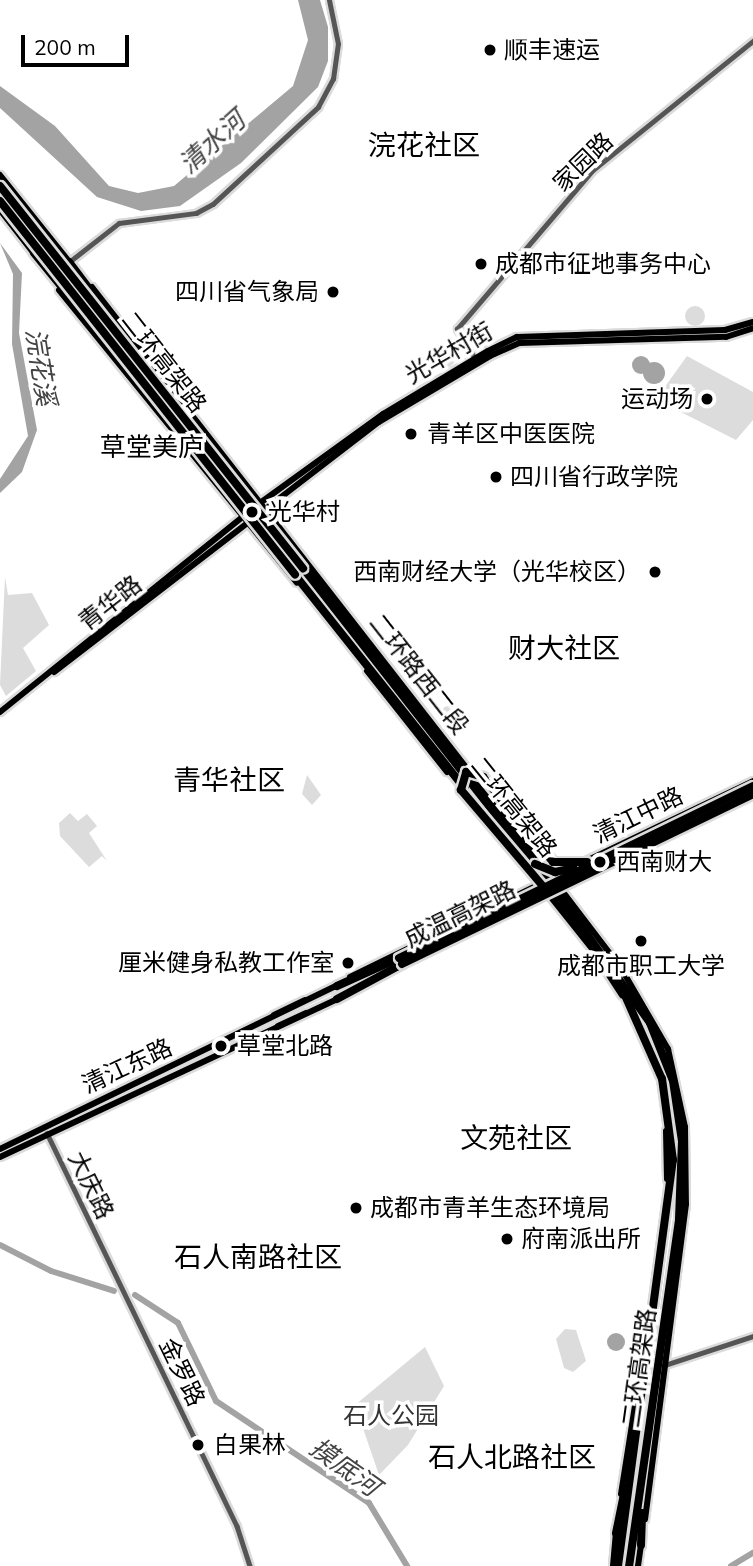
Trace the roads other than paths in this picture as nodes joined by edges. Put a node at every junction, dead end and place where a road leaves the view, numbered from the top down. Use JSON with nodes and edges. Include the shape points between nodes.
{"nodes":[{"id":1,"x":329,"y":0,"type":"edge"},
{"id":2,"x":753,"y":41,"type":"edge"},
{"id":3,"x":0,"y":175,"type":"edge"},
{"id":4,"x":0,"y":186,"type":"edge"},
{"id":5,"x":0,"y":201,"type":"edge"},
{"id":6,"x":0,"y":210,"type":"edge"},
{"id":7,"x":34,"y":253,"type":"junction"},
{"id":8,"x":69,"y":262,"type":"junction"},
{"id":9,"x":753,"y":322,"type":"edge"},
{"id":10,"x":753,"y":328,"type":"edge"},
{"id":11,"x":473,"y":359,"type":"junction"},
{"id":12,"x":482,"y":362,"type":"junction"},
{"id":13,"x":190,"y":426,"type":"junction"},
{"id":14,"x":179,"y":427,"type":"junction"},
{"id":15,"x":262,"y":506,"type":"junction"},
{"id":16,"x":244,"y":519,"type":"junction"},
{"id":17,"x":0,"y":715,"type":"edge"},
{"id":18,"x":752,"y":784,"type":"edge"},
{"id":19,"x":753,"y":795,"type":"edge"},
{"id":20,"x":694,"y":815,"type":"junction"},
{"id":21,"x":587,"y":862,"type":"junction"},
{"id":22,"x":535,"y":864,"type":"junction"},
{"id":23,"x":552,"y":877,"type":"junction"},
{"id":24,"x":540,"y":883,"type":"junction"},
{"id":25,"x":560,"y":888,"type":"junction"},
{"id":26,"x":548,"y":895,"type":"junction"},
{"id":27,"x":401,"y":961,"type":"junction"},
{"id":28,"x":337,"y":986,"type":"junction"},
{"id":29,"x":337,"y":999,"type":"junction"},
{"id":30,"x":45,"y":1131,"type":"junction"},
{"id":31,"x":0,"y":1149,"type":"edge"},
{"id":32,"x":0,"y":1157,"type":"edge"},
{"id":33,"x":108,"y":1258,"type":"joint"},
{"id":34,"x":654,"y":1328,"type":"junction"},
{"id":35,"x":665,"y":1334,"type":"junction"},
{"id":36,"x":753,"y":1336,"type":"edge"},
{"id":37,"x":665,"y":1365,"type":"junction"},
{"id":38,"x":616,"y":1533,"type":"junction"},
{"id":39,"x":640,"y":1545,"type":"junction"},
{"id":40,"x":250,"y":1566,"type":"edge"},
{"id":41,"x":616,"y":1566,"type":"edge"},
{"id":42,"x":629,"y":1566,"type":"edge"},
{"id":43,"x":638,"y":1566,"type":"edge"}],
"edges":[{"from":1,"to":8,"type":"street","via":[[338,44],[333,79],[318,107],[213,204],[196,213],[119,223]]},
{"from":2,"to":11,"type":"street","name":"家园路","via":[[593,170],[457,329]]},
{"from":3,"to":8,"type":"main road","name":"二环路西二段"},
{"from":4,"to":13,"type":"highway","name":"二环高架路","bridge":true},
{"from":5,"to":14,"type":"highway","name":"二环高架路","bridge":true},
{"from":6,"to":7,"type":"main road","name":"二环路西二段"},
{"from":7,"to":14,"type":"highway","bridge":true},
{"from":7,"to":16,"type":"main road","name":"二环路西二段"},
{"from":8,"to":13,"type":"highway","bridge":true},
{"from":8,"to":15,"type":"main road","name":"二环路西二段"},
{"from":9,"to":11,"type":"main road","name":"光华村街","via":[[737,329],[517,337]]},
{"from":10,"to":12,"type":"main road","name":"光华村街","via":[[726,337],[519,344]]},
{"from":11,"to":12,"type":"street"},
{"from":11,"to":15,"type":"main road","name":"光华村街"},
{"from":12,"to":15,"type":"main road","name":"光华村街","via":[[379,422]]},
{"from":13,"to":22,"type":"highway","name":"二环高架路","bridge":true},
{"from":14,"to":24,"type":"highway","name":"二环高架路","bridge":true},
{"from":15,"to":16,"type":"main road","name":"光华村街"},
{"from":15,"to":23,"type":"main road","name":"二环路西二段"},
{"from":16,"to":17,"type":"main road","name":"青华路"},
{"from":16,"to":24,"type":"main road","name":"二环路西二段"},
{"from":18,"to":20,"type":"highway","name":"成温高架路","bridge":true},
{"from":18,"to":23,"type":"main road","name":"清江中路"},
{"from":19,"to":25,"type":"main road","name":"清江中路"},
{"from":19,"to":27,"type":"highway","name":"成温高架路","bridge":true},
{"from":20,"to":21,"type":"highway","bridge":true},
{"from":20,"to":27,"type":"highway","name":"成温高架路","bridge":true},
{"from":21,"to":22,"type":"highway","bridge":true,"via":[[559,872]]},
{"from":21,"to":24,"type":"highway","bridge":true,"via":[[553,862],[480,774],[466,772],[461,790]]},
{"from":22,"to":35,"type":"highway","name":"二环高架路","bridge":true,"via":[[632,992],[671,1074],[683,1175]]},
{"from":23,"to":24,"type":"main road","name":"清江中路"},
{"from":23,"to":25,"type":"main road","name":"二环路西二段"},
{"from":24,"to":26,"type":"main road","name":"二环路西二段"},
{"from":24,"to":28,"type":"main road","name":"清江东路"},
{"from":24,"to":34,"type":"highway","name":"二环高架路","bridge":true,"via":[[622,987],[665,1093],[673,1160]]},
{"from":25,"to":26,"type":"main road","name":"清江中路"},
{"from":25,"to":37,"type":"main road","name":"二环路西二段","via":[[646,1006],[678,1076],[686,1204]]},
{"from":26,"to":29,"type":"main road","name":"清江东路"},
{"from":26,"to":38,"type":"main road","name":"二环路西二段","via":[[624,999],[659,1082],[667,1177]]},
{"from":27,"to":28,"type":"highway","name":"成温高架路"},
{"from":27,"to":29,"type":"highway","name":"成温高架路"},
{"from":28,"to":30,"type":"main road","name":"清江东路"},
{"from":29,"to":30,"type":"main road","name":"清江东路"},
{"from":30,"to":31,"type":"main road","name":"清江东路"},
{"from":30,"to":32,"type":"main road","name":"清江东路"},
{"from":30,"to":33,"type":"street","name":"大庆路"},
{"from":33,"to":40,"type":"street","name":"金罗路","via":[[225,1500]]},
{"from":34,"to":38,"type":"highway"},
{"from":34,"to":41,"type":"highway","name":"二环高架路"},
{"from":35,"to":39,"type":"highway"},
{"from":35,"to":42,"type":"highway","name":"二环高架路"},
{"from":36,"to":37,"type":"street"},
{"from":37,"to":39,"type":"main road"},
{"from":38,"to":41,"type":"main road","name":"二环路西二段"},
{"from":39,"to":43,"type":"main road"}]}
